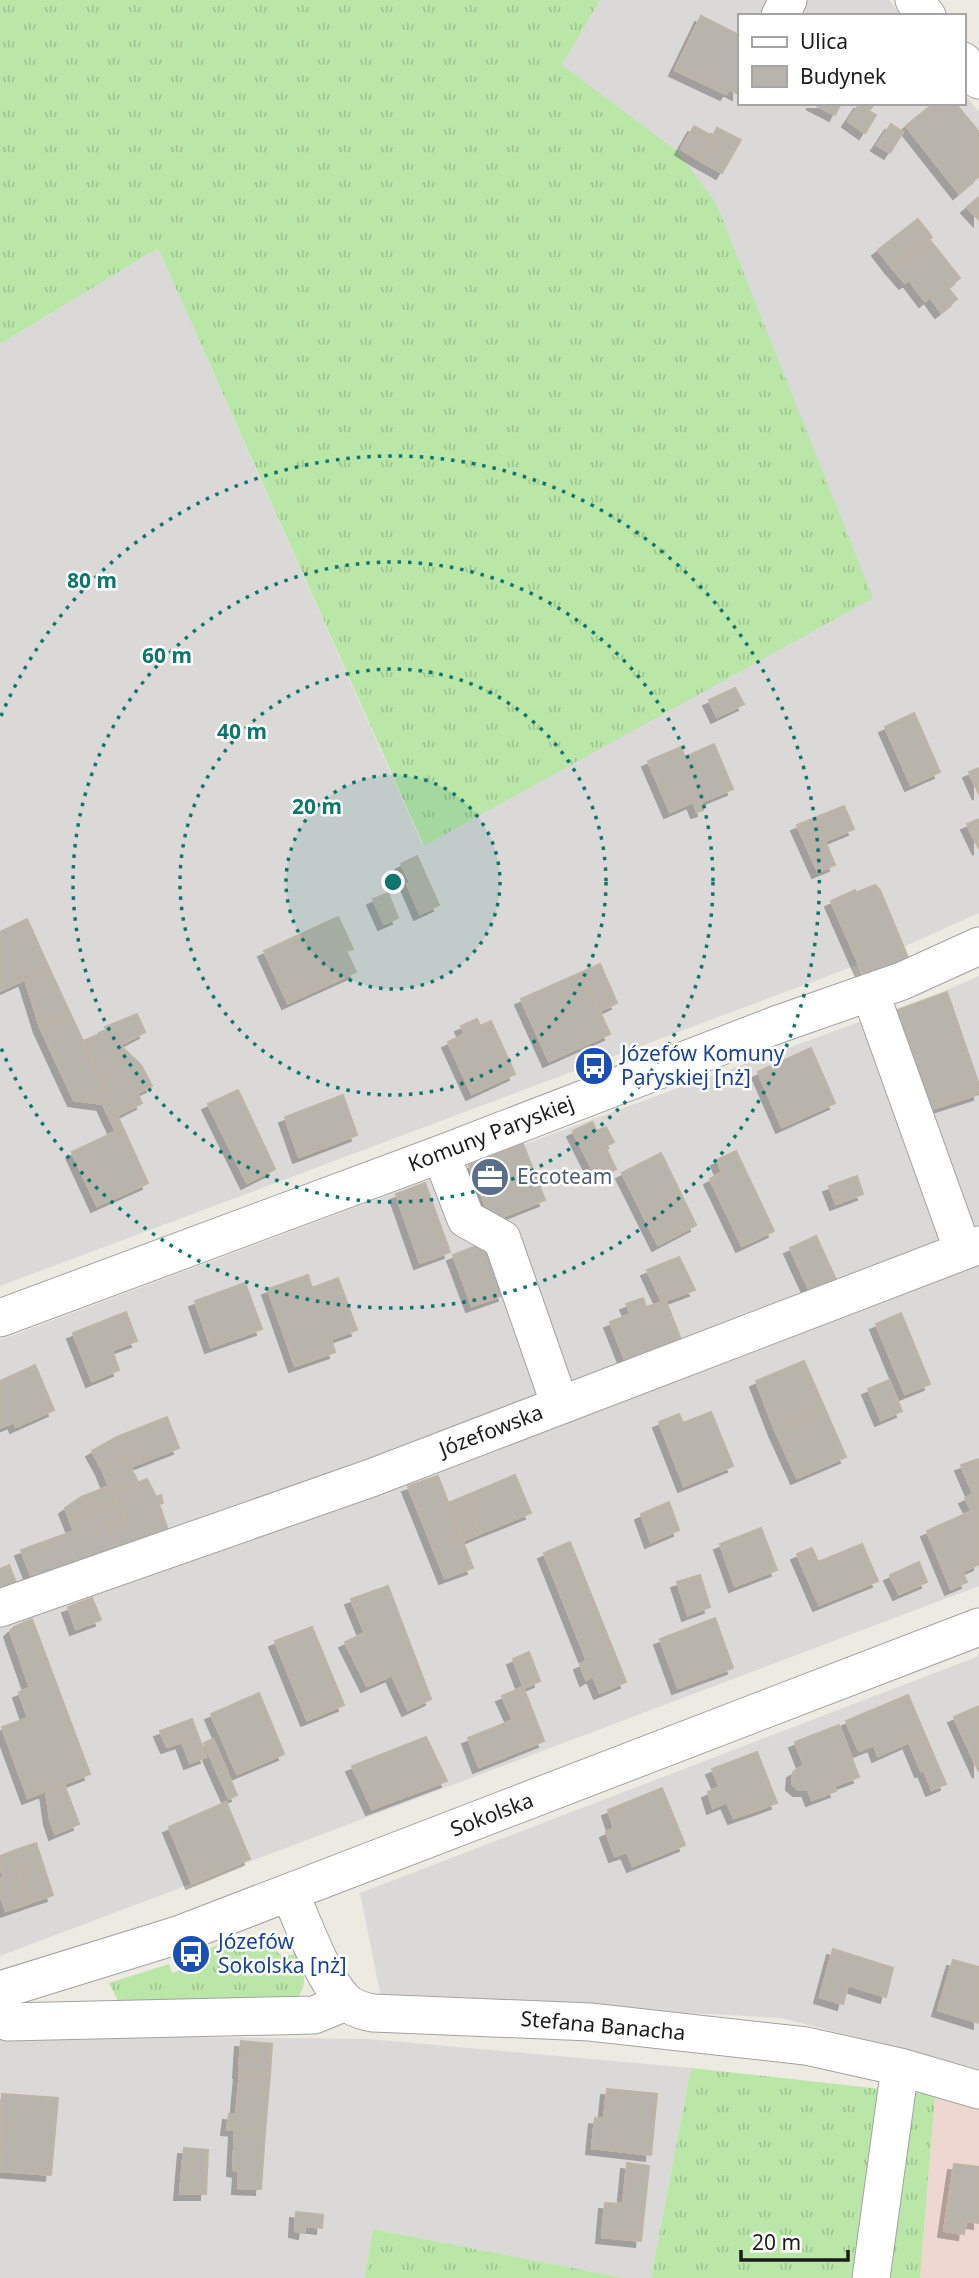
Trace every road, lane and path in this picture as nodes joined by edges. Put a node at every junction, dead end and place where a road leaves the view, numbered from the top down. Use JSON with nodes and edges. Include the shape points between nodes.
{"nodes":[{"id":1,"x":914,"y":0,"type":"edge"},
{"id":2,"x":925,"y":14,"type":"edge"},
{"id":3,"x":965,"y":63,"type":"edge"},
{"id":4,"x":979,"y":80,"type":"edge"},
{"id":5,"x":979,"y":946,"type":"edge"},
{"id":6,"x":870,"y":992,"type":"junction"},
{"id":7,"x":441,"y":1154,"type":"junction"},
{"id":8,"x":971,"y":1248,"type":"edge"},
{"id":9,"x":0,"y":1318,"type":"edge"},
{"id":10,"x":560,"y":1405,"type":"junction"},
{"id":11,"x":0,"y":1608,"type":"edge"},
{"id":12,"x":979,"y":1627,"type":"edge"},
{"id":13,"x":290,"y":1894,"type":"junction"},
{"id":14,"x":343,"y":1999,"type":"junction"},
{"id":15,"x":4,"y":2006,"type":"edge"},
{"id":16,"x":900,"y":2067,"type":"junction"},
{"id":17,"x":979,"y":2090,"type":"edge"},
{"id":18,"x":871,"y":2278,"type":"edge"}],
"edges":[{"from":1,"to":2,"type":"street"},
{"from":3,"to":4,"type":"street"},
{"from":5,"to":6,"type":"street","name":"Komuny Paryskiej"},
{"from":6,"to":7,"type":"street","name":"Komuny Paryskiej"},
{"from":6,"to":8,"type":"street"},
{"from":7,"to":9,"type":"street","name":"Komuny Paryskiej"},
{"from":7,"to":10,"type":"street","via":[[466,1219],[502,1239]]},
{"from":8,"to":10,"type":"street","name":"Józefowska"},
{"from":10,"to":11,"type":"street","name":"Józefowska","via":[[371,1478]]},
{"from":12,"to":13,"type":"street","name":"Sokolska"},
{"from":13,"to":14,"type":"street"},
{"from":13,"to":15,"type":"street","name":"Sokolska"},
{"from":14,"to":15,"type":"street","via":[[336,2007],[314,2015]]},
{"from":14,"to":16,"type":"street","name":"Stefana Banacha","via":[[373,2013],[590,2022],[806,2046]]},
{"from":16,"to":17,"type":"street","name":"Stefana Banacha"},
{"from":16,"to":18,"type":"street"}]}
